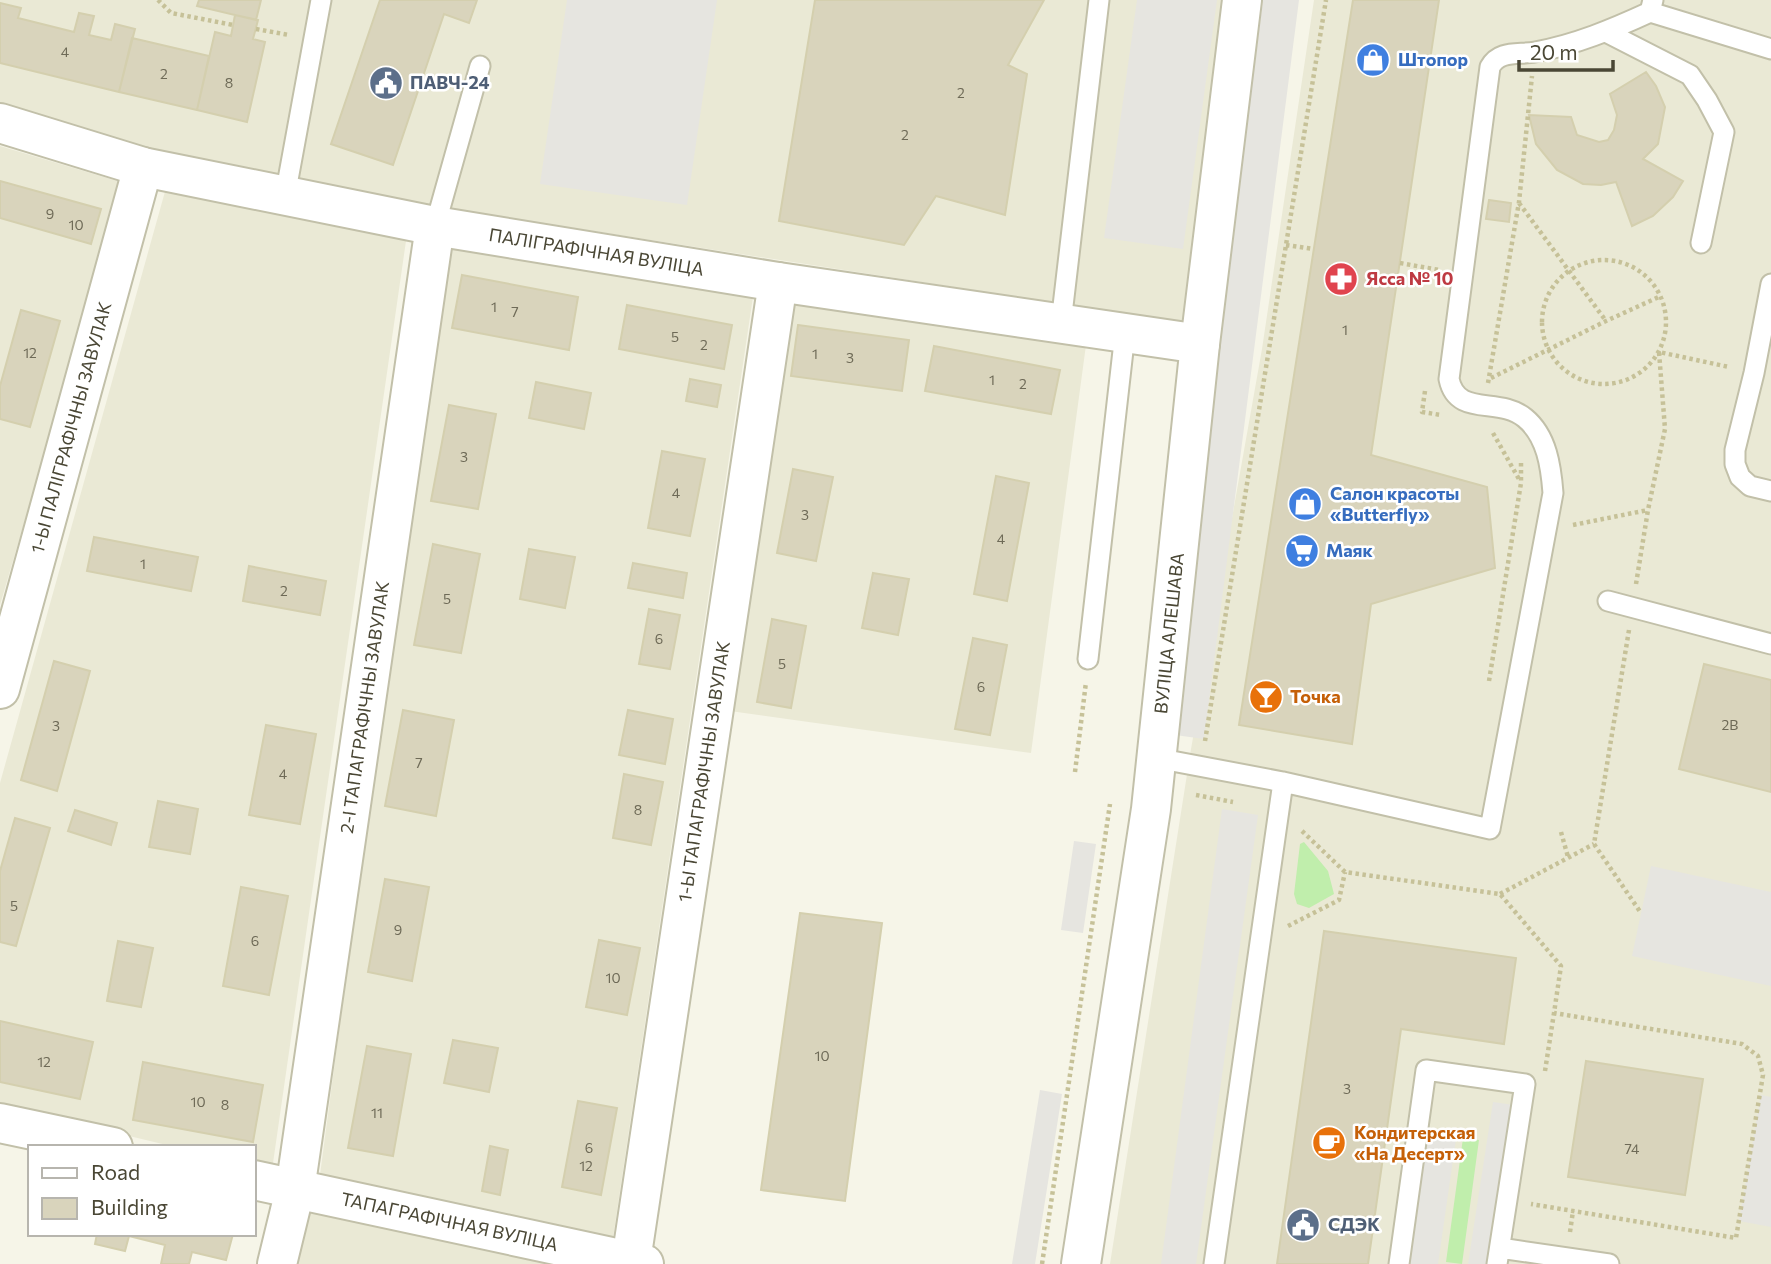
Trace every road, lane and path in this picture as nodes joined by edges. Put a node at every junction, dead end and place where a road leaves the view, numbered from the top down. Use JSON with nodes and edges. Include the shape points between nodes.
{"nodes":[{"id":1,"x":158,"y":0,"type":"edge"},
{"id":2,"x":321,"y":0,"type":"edge"},
{"id":3,"x":1099,"y":0,"type":"edge"},
{"id":4,"x":1242,"y":0,"type":"edge"},
{"id":5,"x":1326,"y":0,"type":"edge"},
{"id":6,"x":1651,"y":6,"type":"edge"},
{"id":7,"x":233,"y":25,"type":"dead end"},
{"id":8,"x":256,"y":29,"type":"dead end"},
{"id":9,"x":1606,"y":32,"type":"junction"},
{"id":10,"x":314,"y":40,"type":"junction"},
{"id":11,"x":1771,"y":49,"type":"edge"},
{"id":12,"x":1535,"y":52,"type":"junction"},
{"id":13,"x":480,"y":66,"type":"dead end"},
{"id":14,"x":0,"y":123,"type":"edge"},
{"id":15,"x":143,"y":167,"type":"junction"},
{"id":16,"x":285,"y":196,"type":"junction"},
{"id":17,"x":1519,"y":202,"type":"junction"},
{"id":18,"x":435,"y":226,"type":"junction"},
{"id":19,"x":1701,"y":243,"type":"dead end"},
{"id":20,"x":1286,"y":245,"type":"junction"},
{"id":21,"x":1313,"y":249,"type":"dead end"},
{"id":22,"x":1400,"y":263,"type":"dead end"},
{"id":23,"x":1440,"y":270,"type":"dead end"},
{"id":24,"x":1569,"y":271,"type":"junction"},
{"id":25,"x":778,"y":282,"type":"junction"},
{"id":26,"x":1771,"y":284,"type":"edge"},
{"id":27,"x":1661,"y":296,"type":"junction"},
{"id":28,"x":1606,"y":321,"type":"junction"},
{"id":29,"x":1061,"y":323,"type":"junction"},
{"id":30,"x":1125,"y":333,"type":"junction"},
{"id":31,"x":1200,"y":344,"type":"junction"},
{"id":32,"x":1548,"y":349,"type":"junction"},
{"id":33,"x":1659,"y":352,"type":"junction"},
{"id":34,"x":1754,"y":373,"type":"junction"},
{"id":35,"x":1490,"y":379,"type":"junction"},
{"id":36,"x":1477,"y":404,"type":"junction"},
{"id":37,"x":1771,"y":491,"type":"edge"},
{"id":38,"x":1648,"y":510,"type":"junction"},
{"id":39,"x":1548,"y":530,"type":"junction"},
{"id":40,"x":1608,"y":601,"type":"dead end"},
{"id":41,"x":1632,"y":607,"type":"junction"},
{"id":42,"x":1771,"y":643,"type":"edge"},
{"id":43,"x":1088,"y":660,"type":"joint"},
{"id":44,"x":0,"y":689,"type":"edge"},
{"id":45,"x":1156,"y":758,"type":"junction"},
{"id":46,"x":1200,"y":766,"type":"junction"},
{"id":47,"x":1075,"y":772,"type":"dead end"},
{"id":48,"x":1283,"y":782,"type":"junction"},
{"id":49,"x":1196,"y":795,"type":"dead end"},
{"id":50,"x":1110,"y":804,"type":"dead end"},
{"id":51,"x":1279,"y":809,"type":"junction"},
{"id":52,"x":1561,"y":832,"type":"dead end"},
{"id":53,"x":1594,"y":844,"type":"junction"},
{"id":54,"x":1568,"y":857,"type":"junction"},
{"id":55,"x":1345,"y":872,"type":"junction"},
{"id":56,"x":1500,"y":894,"type":"junction"},
{"id":57,"x":1641,"y":913,"type":"dead end"},
{"id":58,"x":1284,"y":928,"type":"dead end"},
{"id":59,"x":1555,"y":1013,"type":"junction"},
{"id":60,"x":1543,"y":1081,"type":"dead end"},
{"id":61,"x":0,"y":1123,"type":"edge"},
{"id":62,"x":104,"y":1145,"type":"edge"},
{"id":63,"x":256,"y":1180,"type":"edge"},
{"id":64,"x":295,"y":1190,"type":"junction"},
{"id":65,"x":1523,"y":1203,"type":"dead end"},
{"id":66,"x":1499,"y":1256,"type":"edge"},
{"id":67,"x":638,"y":1263,"type":"edge"},
{"id":68,"x":277,"y":1264,"type":"edge"},
{"id":69,"x":1042,"y":1264,"type":"edge"},
{"id":70,"x":1081,"y":1264,"type":"edge"},
{"id":71,"x":1214,"y":1264,"type":"edge"},
{"id":72,"x":1399,"y":1264,"type":"edge"},
{"id":73,"x":1609,"y":1264,"type":"edge"}],
"edges":[{"from":1,"to":7,"type":"path","via":[[171,13]]},
{"from":2,"to":10,"type":"lane"},
{"from":3,"to":29,"type":"lane"},
{"from":4,"to":31,"type":"street","name":"ВУЛІЦА АЛЕШАВА"},
{"from":5,"to":20,"type":"path"},
{"from":6,"to":9,"type":"lane"},
{"from":6,"to":11,"type":"lane"},
{"from":8,"to":10,"type":"path"},
{"from":9,"to":12,"type":"lane"},
{"from":9,"to":19,"type":"lane","via":[[1690,75],[1724,132]]},
{"from":10,"to":16,"type":"lane"},
{"from":12,"to":17,"type":"path"},
{"from":12,"to":36,"type":"lane","via":[[1503,55],[1490,67],[1449,379],[1452,393]]},
{"from":13,"to":18,"type":"lane"},
{"from":14,"to":15,"type":"street","name":"ПАЛІГРАФІЧНАЯ ВУЛІЦА"},
{"from":15,"to":16,"type":"street","name":"ПАЛІГРАФІЧНАЯ ВУЛІЦА"},
{"from":15,"to":44,"type":"street","name":"1-Ы ПАЛІГРАФІЧНЫ ЗАВУЛАК"},
{"from":16,"to":18,"type":"street","name":"ПАЛІГРАФІЧНАЯ ВУЛІЦА"},
{"from":17,"to":24,"type":"path"},
{"from":17,"to":35,"type":"path"},
{"from":18,"to":25,"type":"street","name":"ПАЛІГРАФІЧНАЯ ВУЛІЦА"},
{"from":18,"to":64,"type":"street","name":"2-І ТАПАГРАФІЧНЫ ЗАВУЛАК"},
{"from":20,"to":21,"type":"path"},
{"from":20,"to":46,"type":"path"},
{"from":22,"to":23,"type":"path"},
{"from":24,"to":27,"type":"path","via":[[1588,262],[1610,260],[1649,278]]},
{"from":24,"to":28,"type":"path"},
{"from":24,"to":32,"type":"path","via":[[1547,298],[1543,333]]},
{"from":25,"to":29,"type":"street","name":"ПАЛІГРАФІЧНАЯ ВУЛІЦА"},
{"from":25,"to":67,"type":"street","name":"1-Ы ТАПАГРАФІЧНЫ ЗАВУЛАК"},
{"from":26,"to":34,"type":"lane"},
{"from":27,"to":28,"type":"path"},
{"from":27,"to":33,"type":"path","via":[[1667,315]]},
{"from":28,"to":32,"type":"path"},
{"from":29,"to":30,"type":"street","name":"ПАЛІГРАФІЧНАЯ ВУЛІЦА"},
{"from":30,"to":31,"type":"street","name":"ПАЛІГРАФІЧНАЯ ВУЛІЦА"},
{"from":30,"to":43,"type":"lane"},
{"from":31,"to":45,"type":"street","name":"ВУЛІЦА АЛЕШАВА"},
{"from":32,"to":33,"type":"path","via":[[1559,366],[1593,384],[1631,379]]},
{"from":32,"to":35,"type":"path"},
{"from":33,"to":34,"type":"path"},
{"from":33,"to":38,"type":"path","via":[[1665,429]]},
{"from":34,"to":37,"type":"lane","via":[[1735,464],[1740,477],[1751,486]]},
{"from":35,"to":36,"type":"path"},
{"from":36,"to":39,"type":"path"},
{"from":36,"to":39,"type":"lane","via":[[1505,407],[1525,418],[1541,439],[1550,462],[1553,493]]},
{"from":38,"to":39,"type":"path"},
{"from":38,"to":41,"type":"path"},
{"from":39,"to":48,"type":"lane","via":[[1490,829]]},
{"from":40,"to":41,"type":"lane"},
{"from":41,"to":42,"type":"lane"},
{"from":41,"to":53,"type":"path"},
{"from":43,"to":47,"type":"path"},
{"from":45,"to":46,"type":"lane"},
{"from":45,"to":70,"type":"street","name":"ВУЛІЦА АЛЕШАВА"},
{"from":46,"to":48,"type":"lane"},
{"from":48,"to":51,"type":"lane"},
{"from":49,"to":51,"type":"path"},
{"from":50,"to":69,"type":"path"},
{"from":51,"to":55,"type":"path"},
{"from":51,"to":71,"type":"lane"},
{"from":52,"to":54,"type":"path"},
{"from":53,"to":54,"type":"path"},
{"from":53,"to":57,"type":"path"},
{"from":54,"to":56,"type":"path"},
{"from":55,"to":56,"type":"path"},
{"from":55,"to":58,"type":"path","via":[[1339,900]]},
{"from":56,"to":59,"type":"path","via":[[1561,966]]},
{"from":59,"to":60,"type":"path"},
{"from":59,"to":65,"type":"path","via":[[1742,1044],[1758,1056],[1763,1074],[1761,1095],[1736,1238]]},
{"from":61,"to":62,"type":"street"},
{"from":63,"to":64,"type":"street","name":"ТАПАГРАФІЧНАЯ ВУЛІЦА"},
{"from":64,"to":67,"type":"street","name":"ТАПАГРАФІЧНАЯ ВУЛІЦА"},
{"from":64,"to":68,"type":"street","name":"2-І ТАПАГРАФІЧНЫ ЗАВУЛАК"},
{"from":66,"to":72,"type":"lane","via":[[1525,1084],[1426,1070]]},
{"from":66,"to":73,"type":"lane"}]}
